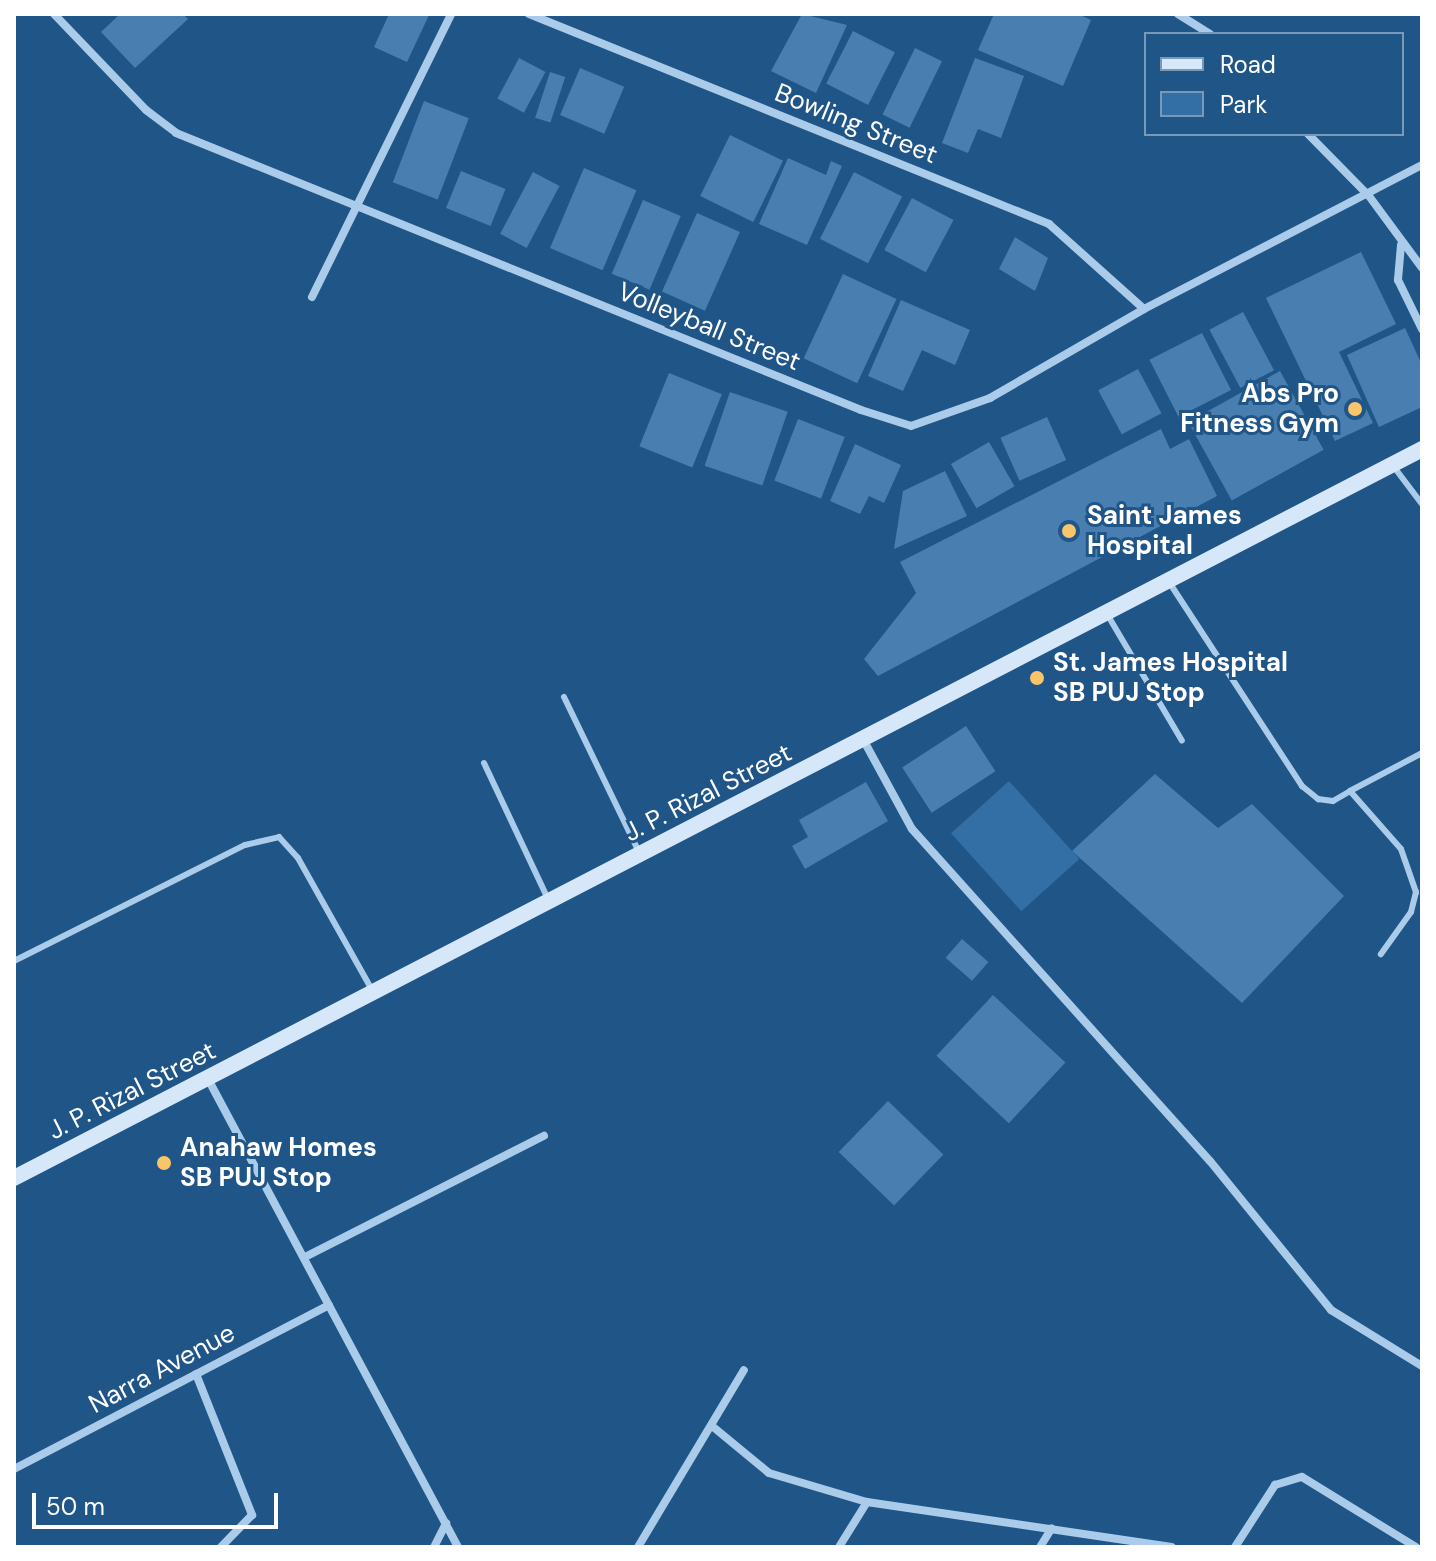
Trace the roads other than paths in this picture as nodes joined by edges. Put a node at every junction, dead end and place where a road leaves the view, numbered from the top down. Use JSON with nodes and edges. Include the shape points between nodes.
{"nodes":[{"id":1,"x":54,"y":14,"type":"edge"},
{"id":2,"x":451,"y":14,"type":"edge"},
{"id":3,"x":529,"y":14,"type":"edge"},
{"id":4,"x":1178,"y":14,"type":"edge"},
{"id":5,"x":1207,"y":32,"type":"edge"},
{"id":6,"x":1310,"y":136,"type":"edge"},
{"id":7,"x":1422,"y":165,"type":"edge"},
{"id":8,"x":1369,"y":196,"type":"junction"},
{"id":9,"x":357,"y":205,"type":"junction"},
{"id":10,"x":1401,"y":245,"type":"junction"},
{"id":11,"x":1422,"y":268,"type":"edge"},
{"id":12,"x":312,"y":297,"type":"dead end"},
{"id":13,"x":1144,"y":309,"type":"junction"},
{"id":14,"x":1422,"y":329,"type":"edge"},
{"id":15,"x":1422,"y":449,"type":"edge"},
{"id":16,"x":1392,"y":464,"type":"junction"},
{"id":17,"x":1422,"y":504,"type":"edge"},
{"id":18,"x":1169,"y":582,"type":"junction"},
{"id":19,"x":1107,"y":614,"type":"junction"},
{"id":20,"x":564,"y":697,"type":"dead end"},
{"id":21,"x":864,"y":741,"type":"junction"},
{"id":22,"x":1182,"y":741,"type":"dead end"},
{"id":23,"x":1422,"y":753,"type":"edge"},
{"id":24,"x":484,"y":763,"type":"dead end"},
{"id":25,"x":1350,"y":791,"type":"junction"},
{"id":26,"x":640,"y":854,"type":"junction"},
{"id":27,"x":548,"y":899,"type":"junction"},
{"id":28,"x":1381,"y":954,"type":"dead end"},
{"id":29,"x":14,"y":961,"type":"edge"},
{"id":30,"x":374,"y":994,"type":"junction"},
{"id":31,"x":208,"y":1079,"type":"junction"},
{"id":32,"x":544,"y":1136,"type":"dead end"},
{"id":33,"x":14,"y":1178,"type":"edge"},
{"id":34,"x":305,"y":1257,"type":"junction"},
{"id":35,"x":329,"y":1305,"type":"junction"},
{"id":36,"x":1422,"y":1351,"type":"edge"},
{"id":37,"x":1419,"y":1364,"type":"edge"},
{"id":38,"x":744,"y":1370,"type":"dead end"},
{"id":39,"x":196,"y":1374,"type":"junction"},
{"id":40,"x":712,"y":1426,"type":"junction"},
{"id":41,"x":14,"y":1469,"type":"edge"},
{"id":42,"x":867,"y":1502,"type":"junction"},
{"id":43,"x":446,"y":1523,"type":"junction"},
{"id":44,"x":1052,"y":1528,"type":"junction"},
{"id":45,"x":221,"y":1547,"type":"edge"},
{"id":46,"x":434,"y":1547,"type":"edge"},
{"id":47,"x":458,"y":1547,"type":"edge"},
{"id":48,"x":638,"y":1547,"type":"edge"},
{"id":49,"x":839,"y":1547,"type":"edge"},
{"id":50,"x":1040,"y":1547,"type":"edge"},
{"id":51,"x":1172,"y":1547,"type":"edge"},
{"id":52,"x":1235,"y":1547,"type":"edge"},
{"id":53,"x":1416,"y":1547,"type":"edge"}],
"edges":[{"from":1,"to":9,"type":"street","name":"Volleyball Street","via":[[146,110],[176,133]]},
{"from":2,"to":9,"type":"street"},
{"from":3,"to":13,"type":"street","name":"Bowling Street","via":[[1049,224]]},
{"from":4,"to":5,"type":"street"},
{"from":6,"to":8,"type":"street"},
{"from":7,"to":8,"type":"street","name":"Volleyball Street"},
{"from":8,"to":10,"type":"street"},
{"from":8,"to":13,"type":"street","name":"Volleyball Street"},
{"from":9,"to":12,"type":"street"},
{"from":9,"to":13,"type":"street","name":"Volleyball Street","via":[[911,426],[990,398]]},
{"from":10,"to":11,"type":"street"},
{"from":10,"to":14,"type":"street","via":[[1398,280]]},
{"from":15,"to":16,"type":"main road","name":"J. P. Rizal Street"},
{"from":16,"to":17,"type":"lane"},
{"from":16,"to":18,"type":"main road","name":"J. P. Rizal Street"},
{"from":18,"to":19,"type":"main road","name":"J. P. Rizal Street"},
{"from":18,"to":25,"type":"lane","via":[[1302,786],[1318,799],[1333,801]]},
{"from":19,"to":21,"type":"main road","name":"J. P. Rizal Street"},
{"from":19,"to":22,"type":"lane"},
{"from":20,"to":26,"type":"lane"},
{"from":21,"to":26,"type":"main road","name":"J. P. Rizal Street"},
{"from":21,"to":37,"type":"street","via":[[912,829],[1210,1161],[1331,1310]]},
{"from":23,"to":25,"type":"lane"},
{"from":24,"to":27,"type":"lane"},
{"from":25,"to":28,"type":"lane","via":[[1401,849],[1416,892],[1411,912]]},
{"from":26,"to":27,"type":"main road","name":"J. P. Rizal Street"},
{"from":27,"to":30,"type":"main road","name":"J. P. Rizal Street"},
{"from":29,"to":30,"type":"lane","via":[[245,845],[279,837],[298,858]]},
{"from":30,"to":31,"type":"main road","name":"J. P. Rizal Street"},
{"from":31,"to":33,"type":"main road","name":"J. P. Rizal Street"},
{"from":31,"to":34,"type":"street"},
{"from":32,"to":34,"type":"street"},
{"from":34,"to":35,"type":"street"},
{"from":35,"to":39,"type":"street","name":"Narra Avenue"},
{"from":35,"to":43,"type":"street"},
{"from":36,"to":37,"type":"street"},
{"from":38,"to":40,"type":"street"},
{"from":39,"to":41,"type":"street","name":"Narra Avenue"},
{"from":39,"to":45,"type":"street","via":[[252,1515]]},
{"from":40,"to":42,"type":"street","via":[[769,1473]]},
{"from":40,"to":48,"type":"street"},
{"from":42,"to":44,"type":"street"},
{"from":42,"to":49,"type":"street"},
{"from":43,"to":46,"type":"street"},
{"from":43,"to":47,"type":"street"},
{"from":44,"to":50,"type":"street"},
{"from":44,"to":51,"type":"street"},
{"from":52,"to":53,"type":"street","via":[[1275,1485],[1302,1477]]}]}
